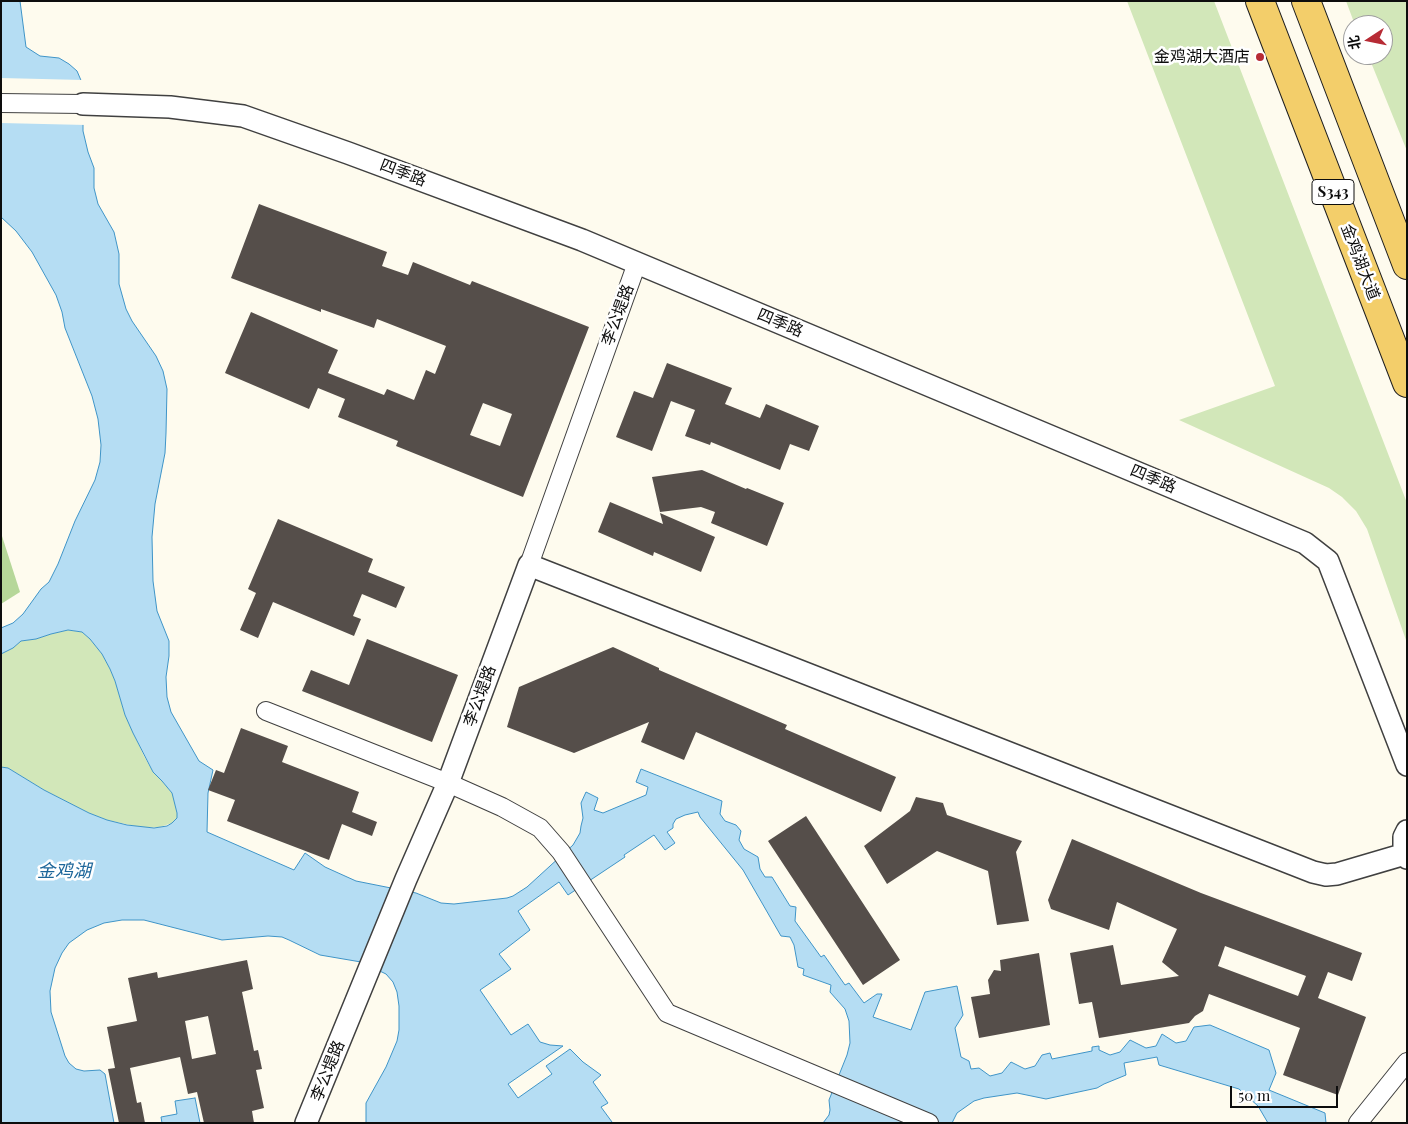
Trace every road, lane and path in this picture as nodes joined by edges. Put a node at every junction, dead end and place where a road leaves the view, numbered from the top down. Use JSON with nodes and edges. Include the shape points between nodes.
{"nodes":[{"id":1,"x":1260,"y":1,"type":"edge"},
{"id":2,"x":1306,"y":1,"type":"edge"},
{"id":3,"x":1,"y":103,"type":"edge"},
{"id":4,"x":84,"y":104,"type":"joint"},
{"id":5,"x":637,"y":263,"type":"junction"},
{"id":6,"x":1407,"y":265,"type":"edge"},
{"id":7,"x":1407,"y":383,"type":"edge"},
{"id":8,"x":529,"y":565,"type":"junction"},
{"id":9,"x":266,"y":711,"type":"dead end"},
{"id":10,"x":1407,"y":765,"type":"edge"},
{"id":11,"x":448,"y":783,"type":"junction"},
{"id":12,"x":1407,"y":831,"type":"edge"},
{"id":13,"x":1406,"y":856,"type":"edge"},
{"id":14,"x":1407,"y":1062,"type":"edge"},
{"id":15,"x":306,"y":1123,"type":"edge"},
{"id":16,"x":929,"y":1123,"type":"edge"},
{"id":17,"x":1358,"y":1123,"type":"edge"}],
"edges":[{"from":1,"to":7,"type":"main road","name":"金鸡湖大道","number":"S343"},
{"from":2,"to":6,"type":"main road","number":"S343"},
{"from":3,"to":4,"type":"street","name":"四季路"},
{"from":4,"to":5,"type":"street","name":"四季路","via":[[170,107],[243,116]]},
{"from":5,"to":8,"type":"street","name":"李公堤路"},
{"from":5,"to":10,"type":"street","name":"四季路","via":[[1305,543],[1328,561]]},
{"from":8,"to":11,"type":"street","name":"李公堤路"},
{"from":8,"to":13,"type":"street","via":[[1313,872],[1336,874]]},
{"from":9,"to":11,"type":"street"},
{"from":11,"to":15,"type":"street","name":"李公堤路"},
{"from":11,"to":16,"type":"street","via":[[540,828],[561,852],[667,1013]]},
{"from":12,"to":13,"type":"street","via":[[1404,837]]},
{"from":14,"to":17,"type":"street"}]}
